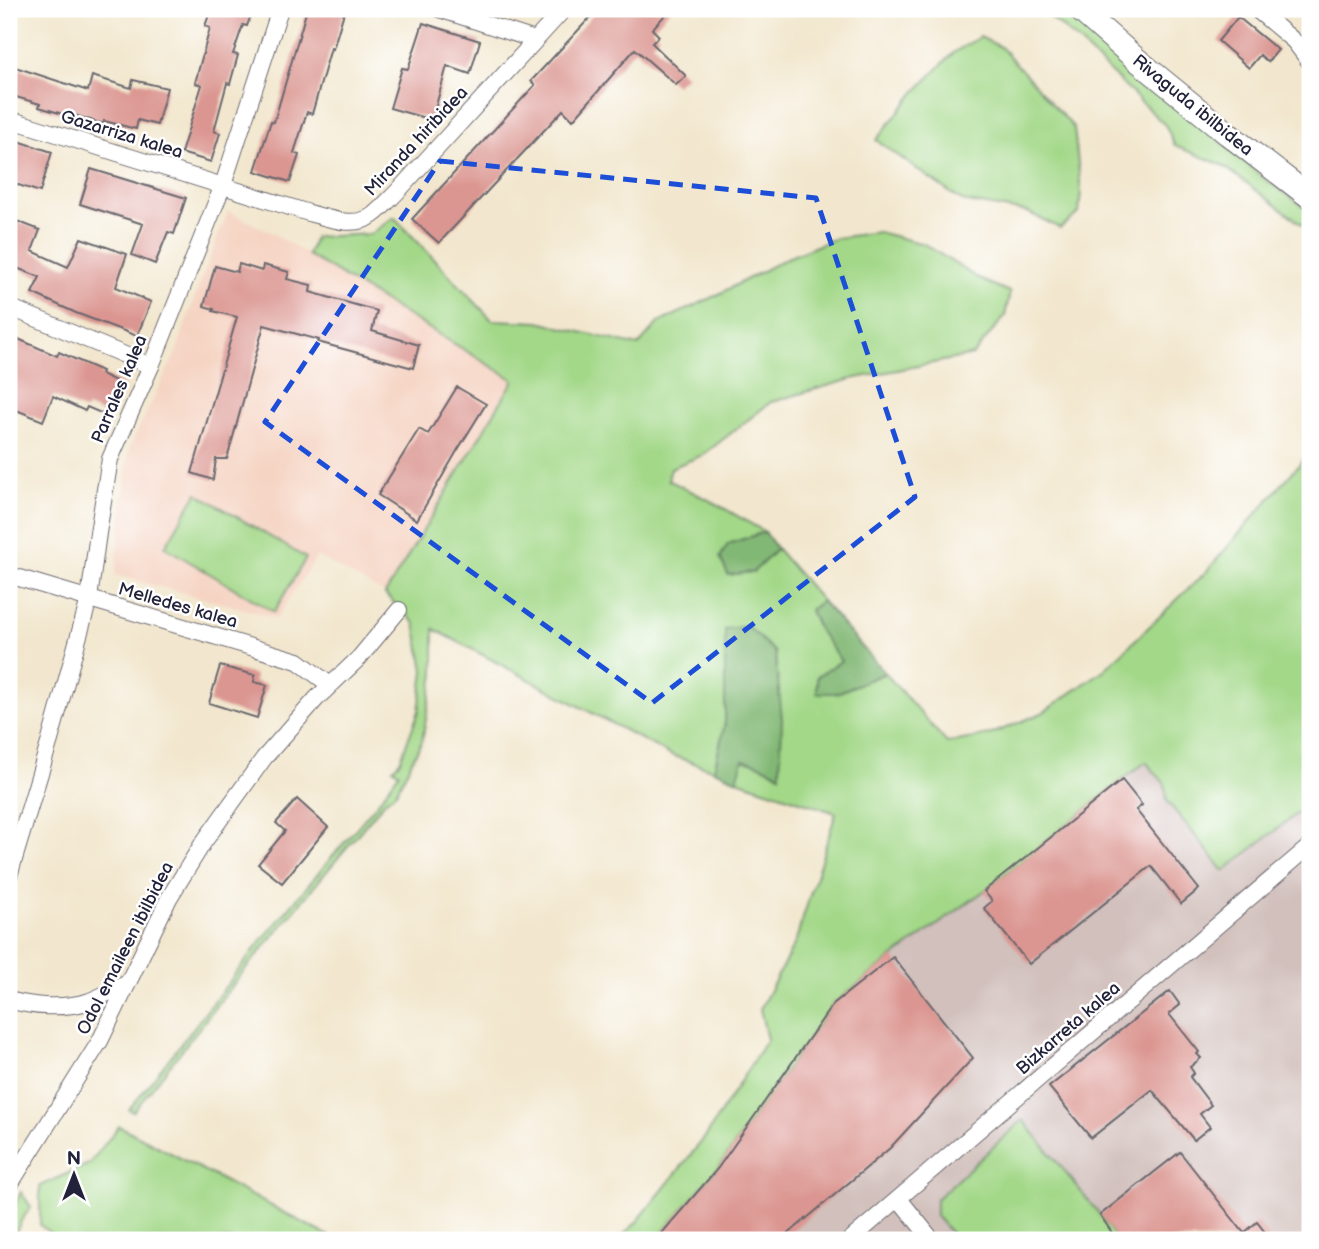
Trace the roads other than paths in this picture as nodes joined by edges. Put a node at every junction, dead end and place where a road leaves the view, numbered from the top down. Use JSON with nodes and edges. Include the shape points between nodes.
{"nodes":[{"id":1,"x":280,"y":9,"type":"edge"},
{"id":2,"x":439,"y":9,"type":"edge"},
{"id":3,"x":564,"y":9,"type":"edge"},
{"id":4,"x":1079,"y":9,"type":"edge"},
{"id":5,"x":1256,"y":9,"type":"edge"},
{"id":6,"x":535,"y":40,"type":"junction"},
{"id":7,"x":1310,"y":62,"type":"edge"},
{"id":8,"x":9,"y":119,"type":"edge"},
{"id":9,"x":223,"y":186,"type":"junction"},
{"id":10,"x":1310,"y":197,"type":"edge"},
{"id":11,"x":9,"y":307,"type":"edge"},
{"id":12,"x":151,"y":366,"type":"junction"},
{"id":13,"x":9,"y":575,"type":"edge"},
{"id":14,"x":89,"y":599,"type":"junction"},
{"id":15,"x":399,"y":610,"type":"dead end"},
{"id":16,"x":330,"y":685,"type":"junction"},
{"id":17,"x":1310,"y":846,"type":"edge"},
{"id":18,"x":9,"y":876,"type":"edge"},
{"id":19,"x":128,"y":983,"type":"junction"},
{"id":20,"x":9,"y":1000,"type":"edge"},
{"id":21,"x":9,"y":1186,"type":"edge"},
{"id":22,"x":899,"y":1199,"type":"junction"},
{"id":23,"x":850,"y":1240,"type":"edge"},
{"id":24,"x":932,"y":1240,"type":"edge"}],
"edges":[{"from":1,"to":9,"type":"street","name":"Parrales kalea"},
{"from":2,"to":6,"type":"street"},
{"from":3,"to":6,"type":"street","name":"Miranda hiribidea"},
{"from":4,"to":10,"type":"street","name":"Rivaguda ibilbidea"},
{"from":5,"to":7,"type":"street","via":[[1294,41]]},
{"from":6,"to":9,"type":"street","name":"Miranda hiribidea","via":[[371,217],[337,221]]},
{"from":8,"to":9,"type":"street","name":"Gazarriza kalea"},
{"from":9,"to":12,"type":"street","name":"Parrales kalea"},
{"from":11,"to":12,"type":"street"},
{"from":12,"to":14,"type":"street","name":"Parrales kalea","via":[[110,459]]},
{"from":13,"to":14,"type":"street","name":"Melledes kalea"},
{"from":14,"to":16,"type":"street","name":"Melledes kalea","via":[[298,660]]},
{"from":14,"to":18,"type":"street","name":"Parrales kalea"},
{"from":15,"to":16,"type":"street","name":"Odol emaileen ibilbidea"},
{"from":16,"to":19,"type":"street","name":"Odol emaileen ibilbidea","via":[[264,758],[203,844],[169,898]]},
{"from":17,"to":22,"type":"street","name":"Bizkarreta kalea"},
{"from":19,"to":20,"type":"street","via":[[87,1002],[62,1006]]},
{"from":19,"to":21,"type":"street","name":"Odol emaileen ibilbidea","via":[[100,1041]]},
{"from":22,"to":23,"type":"street","name":"Bizkarreta kalea"},
{"from":22,"to":24,"type":"street"}]}
